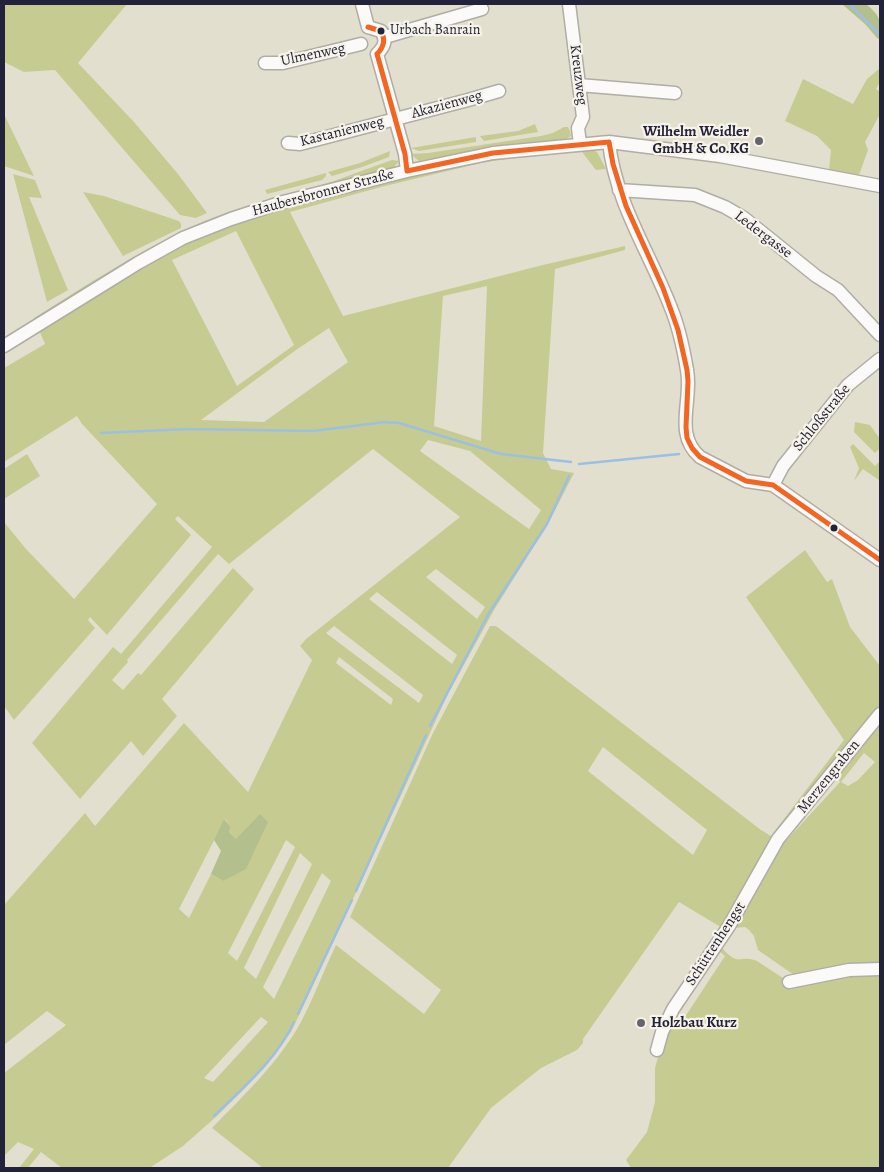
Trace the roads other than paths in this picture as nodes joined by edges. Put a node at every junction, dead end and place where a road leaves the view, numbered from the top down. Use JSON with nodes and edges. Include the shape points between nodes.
{"nodes":[{"id":1,"x":362,"y":4,"type":"edge"},
{"id":2,"x":569,"y":4,"type":"edge"},
{"id":3,"x":482,"y":8,"type":"dead end"},
{"id":4,"x":368,"y":27,"type":"junction"},
{"id":5,"x":385,"y":36,"type":"junction"},
{"id":6,"x":360,"y":44,"type":"junction"},
{"id":7,"x":378,"y":54,"type":"junction"},
{"id":8,"x":265,"y":63,"type":"dead end"},
{"id":9,"x":579,"y":85,"type":"junction"},
{"id":10,"x":499,"y":91,"type":"dead end"},
{"id":11,"x":675,"y":94,"type":"dead end"},
{"id":12,"x":396,"y":118,"type":"junction"},
{"id":13,"x":609,"y":142,"type":"junction"},
{"id":14,"x":288,"y":143,"type":"dead end"},
{"id":15,"x":580,"y":144,"type":"junction"},
{"id":16,"x":407,"y":171,"type":"junction"},
{"id":17,"x":880,"y":186,"type":"edge"},
{"id":18,"x":619,"y":190,"type":"junction"},
{"id":19,"x":880,"y":335,"type":"edge"},
{"id":20,"x":4,"y":346,"type":"edge"},
{"id":21,"x":880,"y":359,"type":"edge"},
{"id":22,"x":773,"y":485,"type":"junction"},
{"id":23,"x":880,"y":560,"type":"edge"},
{"id":24,"x":880,"y":714,"type":"edge"},
{"id":25,"x":778,"y":839,"type":"joint"},
{"id":26,"x":880,"y":968,"type":"edge"},
{"id":27,"x":789,"y":982,"type":"dead end"},
{"id":28,"x":657,"y":1050,"type":"dead end"}],
"edges":[{"from":1,"to":4,"type":"street"},
{"from":2,"to":9,"type":"street","name":"Kreuzweg"},
{"from":3,"to":5,"type":"street"},
{"from":4,"to":5,"type":"street","via":[[381,31]]},
{"from":4,"to":6,"type":"street","via":[[362,33]]},
{"from":5,"to":7,"type":"street","via":[[385,43]]},
{"from":6,"to":7,"type":"street","via":[[364,50]]},
{"from":6,"to":8,"type":"street","name":"Ulmenweg","via":[[283,63]]},
{"from":7,"to":12,"type":"street"},
{"from":9,"to":11,"type":"street"},
{"from":9,"to":15,"type":"street","name":"Kreuzweg","via":[[583,117],[578,128]]},
{"from":10,"to":12,"type":"street","name":"Akazienweg"},
{"from":12,"to":14,"type":"street","name":"Kastanienweg","via":[[300,144]]},
{"from":12,"to":16,"type":"street"},
{"from":13,"to":15,"type":"street","name":"Haubersbronner Straße"},
{"from":13,"to":17,"type":"street","name":"Haubersbronner Straße","via":[[720,156]]},
{"from":13,"to":18,"type":"street"},
{"from":15,"to":16,"type":"street","name":"Haubersbronner Straße","via":[[493,153]]},
{"from":16,"to":20,"type":"street","name":"Haubersbronner Straße","via":[[283,202],[184,238]]},
{"from":18,"to":19,"type":"street","name":"Ledergasse","via":[[695,195],[725,207],[838,290]]},
{"from":18,"to":22,"type":"street","via":[[672,309],[688,372],[685,422],[688,442],[700,456],[746,481]]},
{"from":21,"to":22,"type":"street","name":"Schloßstraße","via":[[848,385],[782,466]]},
{"from":22,"to":23,"type":"street"},
{"from":24,"to":25,"type":"street","name":"Merzengraben"},
{"from":25,"to":28,"type":"street","name":"Schüttenhengst","via":[[729,926],[673,1009]]},
{"from":26,"to":27,"type":"street","via":[[849,970]]}]}
